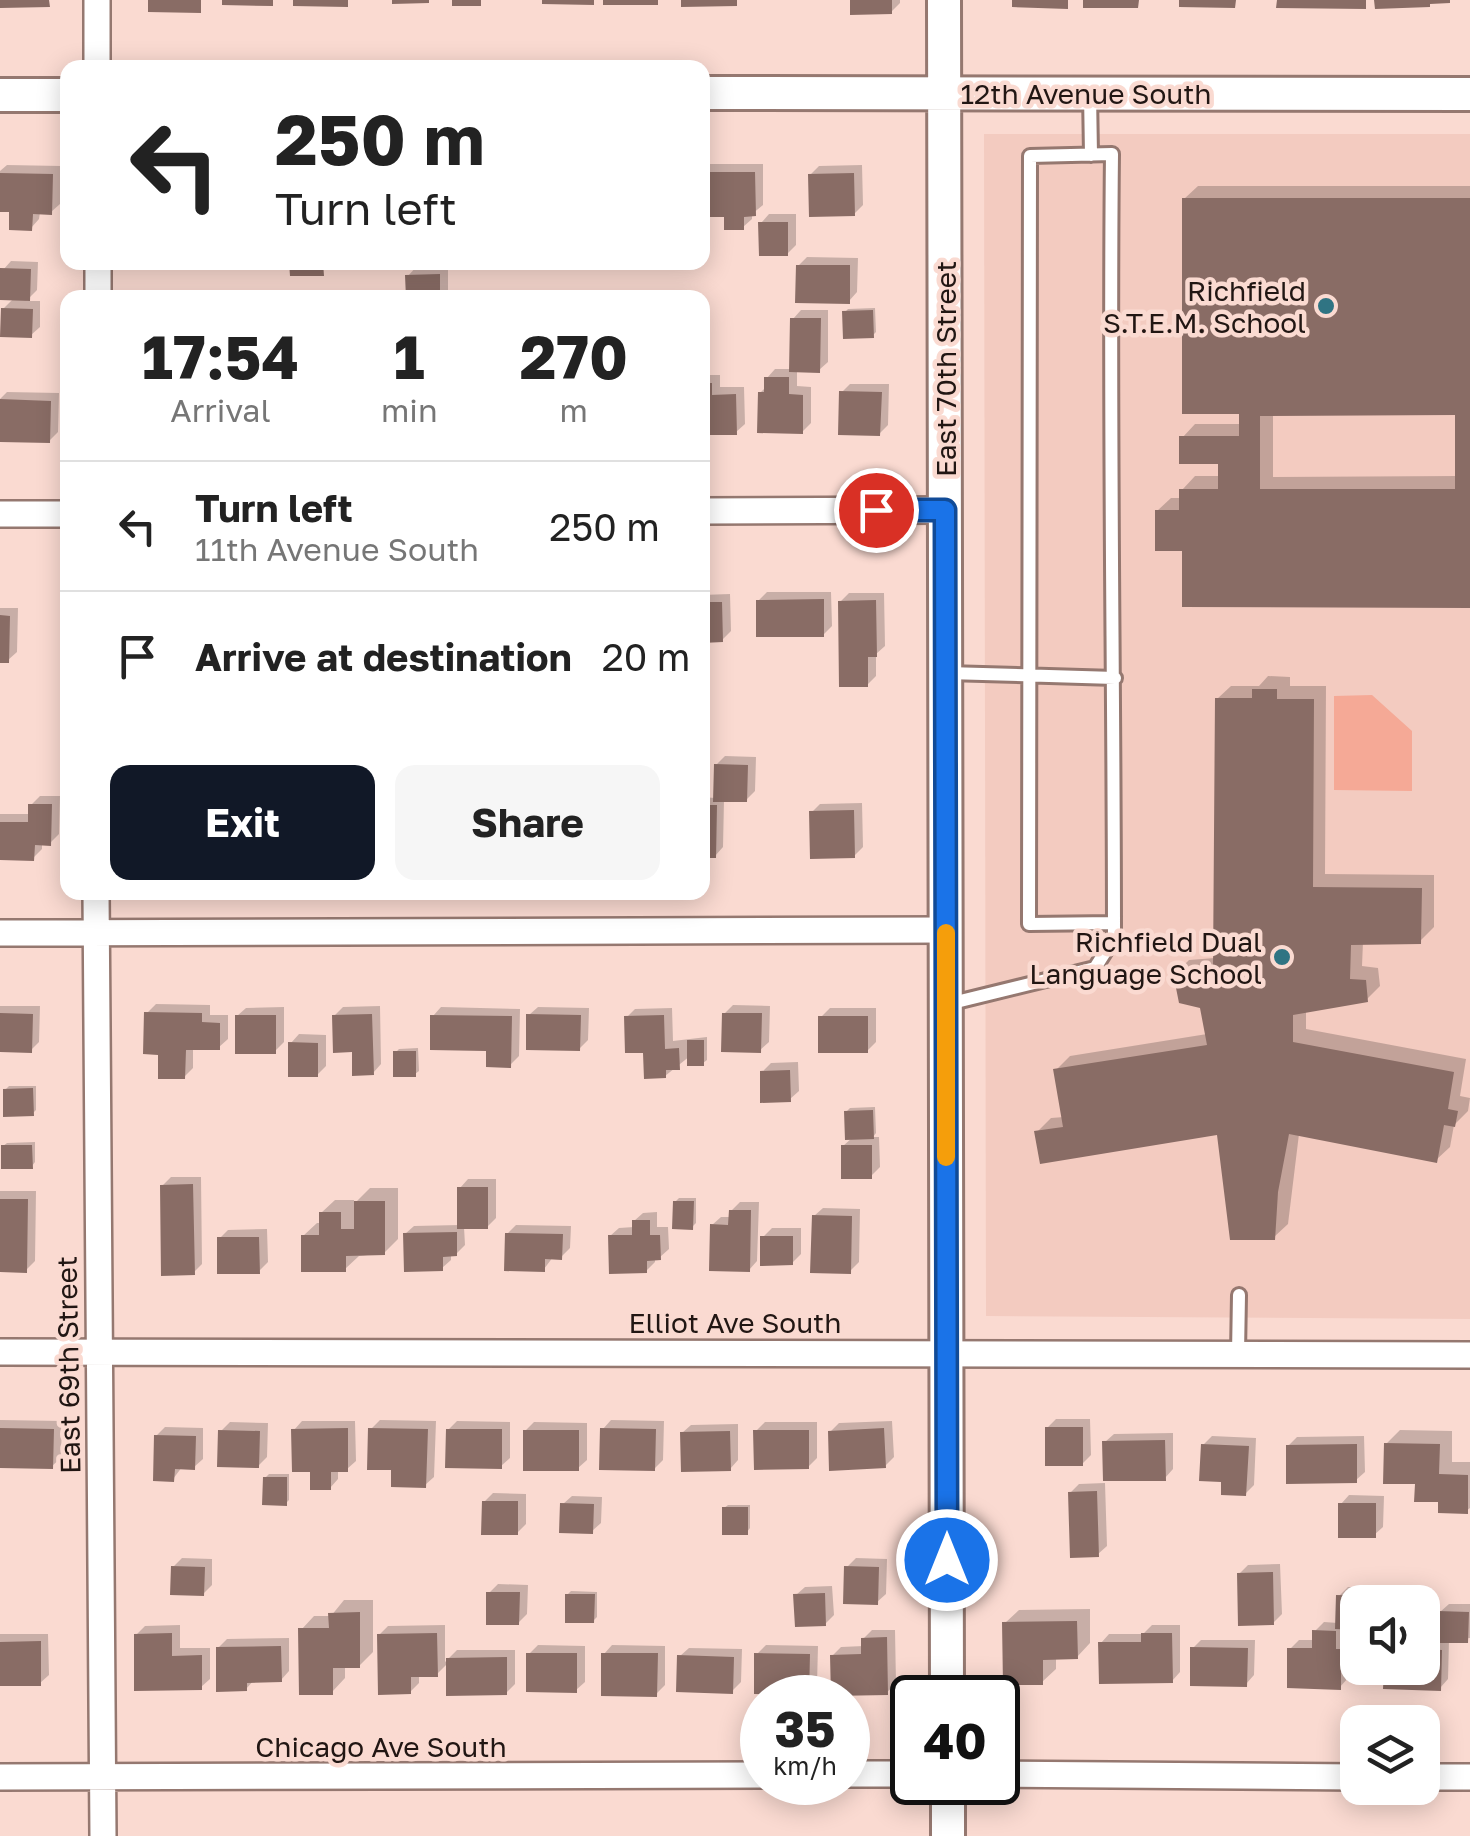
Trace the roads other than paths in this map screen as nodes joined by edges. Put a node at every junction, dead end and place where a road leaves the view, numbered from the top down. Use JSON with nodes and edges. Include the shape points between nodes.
{"nodes":[{"id":1,"x":97,"y":0,"type":"edge"},
{"id":2,"x":944,"y":0,"type":"edge"},
{"id":3,"x":97,"y":60,"type":"edge"},
{"id":4,"x":944,"y":92,"type":"junction"},
{"id":5,"x":710,"y":93,"type":"edge"},
{"id":6,"x":1090,"y":93,"type":"junction"},
{"id":7,"x":60,"y":94,"type":"edge"},
{"id":8,"x":1470,"y":94,"type":"edge"},
{"id":9,"x":0,"y":95,"type":"edge"},
{"id":10,"x":1091,"y":155,"type":"junction"},
{"id":11,"x":945,"y":510,"type":"junction"},
{"id":12,"x":710,"y":511,"type":"edge"},
{"id":13,"x":0,"y":514,"type":"edge"},
{"id":14,"x":60,"y":514,"type":"edge"},
{"id":15,"x":945,"y":673,"type":"junction"},
{"id":16,"x":1029,"y":677,"type":"junction"},
{"id":17,"x":1115,"y":678,"type":"junction"},
{"id":18,"x":96,"y":900,"type":"edge"},
{"id":19,"x":1114,"y":923,"type":"junction"},
{"id":20,"x":946,"y":930,"type":"junction"},
{"id":21,"x":0,"y":933,"type":"edge"},
{"id":22,"x":96,"y":933,"type":"junction"},
{"id":23,"x":946,"y":1005,"type":"junction"},
{"id":24,"x":1239,"y":1295,"type":"dead end"},
{"id":25,"x":0,"y":1352,"type":"edge"},
{"id":26,"x":97,"y":1352,"type":"junction"},
{"id":27,"x":946,"y":1352,"type":"junction"},
{"id":28,"x":1238,"y":1354,"type":"junction"},
{"id":29,"x":1470,"y":1355,"type":"edge"},
{"id":30,"x":947,"y":1675,"type":"edge"},
{"id":31,"x":1020,"y":1774,"type":"edge"},
{"id":32,"x":740,"y":1775,"type":"edge"},
{"id":33,"x":1340,"y":1776,"type":"edge"},
{"id":34,"x":0,"y":1777,"type":"edge"},
{"id":35,"x":103,"y":1777,"type":"junction"},
{"id":36,"x":1440,"y":1777,"type":"edge"},
{"id":37,"x":1470,"y":1777,"type":"edge"},
{"id":38,"x":948,"y":1805,"type":"edge"},
{"id":39,"x":103,"y":1836,"type":"edge"},
{"id":40,"x":948,"y":1836,"type":"edge"}],
"edges":[{"from":1,"to":3,"type":"street"},
{"from":2,"to":4,"type":"street","name":"East 70th Street"},
{"from":4,"to":5,"type":"street","name":"12th Avenue South"},
{"from":4,"to":6,"type":"street","name":"12th Avenue South"},
{"from":4,"to":11,"type":"street","name":"East 70th Street"},
{"from":6,"to":8,"type":"street","name":"12th Avenue South"},
{"from":6,"to":10,"type":"lane"},
{"from":7,"to":9,"type":"street"},
{"from":10,"to":16,"type":"lane","via":[[1030,156]]},
{"from":10,"to":17,"type":"lane","via":[[1112,154]]},
{"from":11,"to":12,"type":"street"},
{"from":11,"to":15,"type":"street","name":"East 70th Street"},
{"from":13,"to":14,"type":"street"},
{"from":15,"to":16,"type":"lane"},
{"from":15,"to":20,"type":"street","name":"East 70th Street"},
{"from":16,"to":17,"type":"lane"},
{"from":16,"to":19,"type":"lane","via":[[1029,924]]},
{"from":17,"to":19,"type":"lane"},
{"from":18,"to":22,"type":"street","name":"East 69th Street"},
{"from":19,"to":23,"type":"lane","via":[[1114,938],[1095,968]]},
{"from":20,"to":22,"type":"street"},
{"from":20,"to":23,"type":"street","name":"East 70th Street"},
{"from":21,"to":22,"type":"street"},
{"from":22,"to":26,"type":"street","name":"East 69th Street"},
{"from":23,"to":27,"type":"street","name":"East 70th Street"},
{"from":24,"to":28,"type":"lane"},
{"from":25,"to":26,"type":"street","name":"Elliot Ave South"},
{"from":26,"to":27,"type":"street","name":"Elliot Ave South"},
{"from":26,"to":35,"type":"street","name":"East 69th Street"},
{"from":27,"to":28,"type":"street","name":"Elliot Ave South"},
{"from":27,"to":30,"type":"street","name":"East 70th Street"},
{"from":28,"to":29,"type":"street","name":"Elliot Ave South"},
{"from":31,"to":33,"type":"street"},
{"from":32,"to":35,"type":"street","name":"Chicago Ave South"},
{"from":34,"to":35,"type":"street","name":"Chicago Ave South"},
{"from":35,"to":39,"type":"street","name":"East 69th Street"},
{"from":36,"to":37,"type":"street"},
{"from":38,"to":40,"type":"street"}]}
